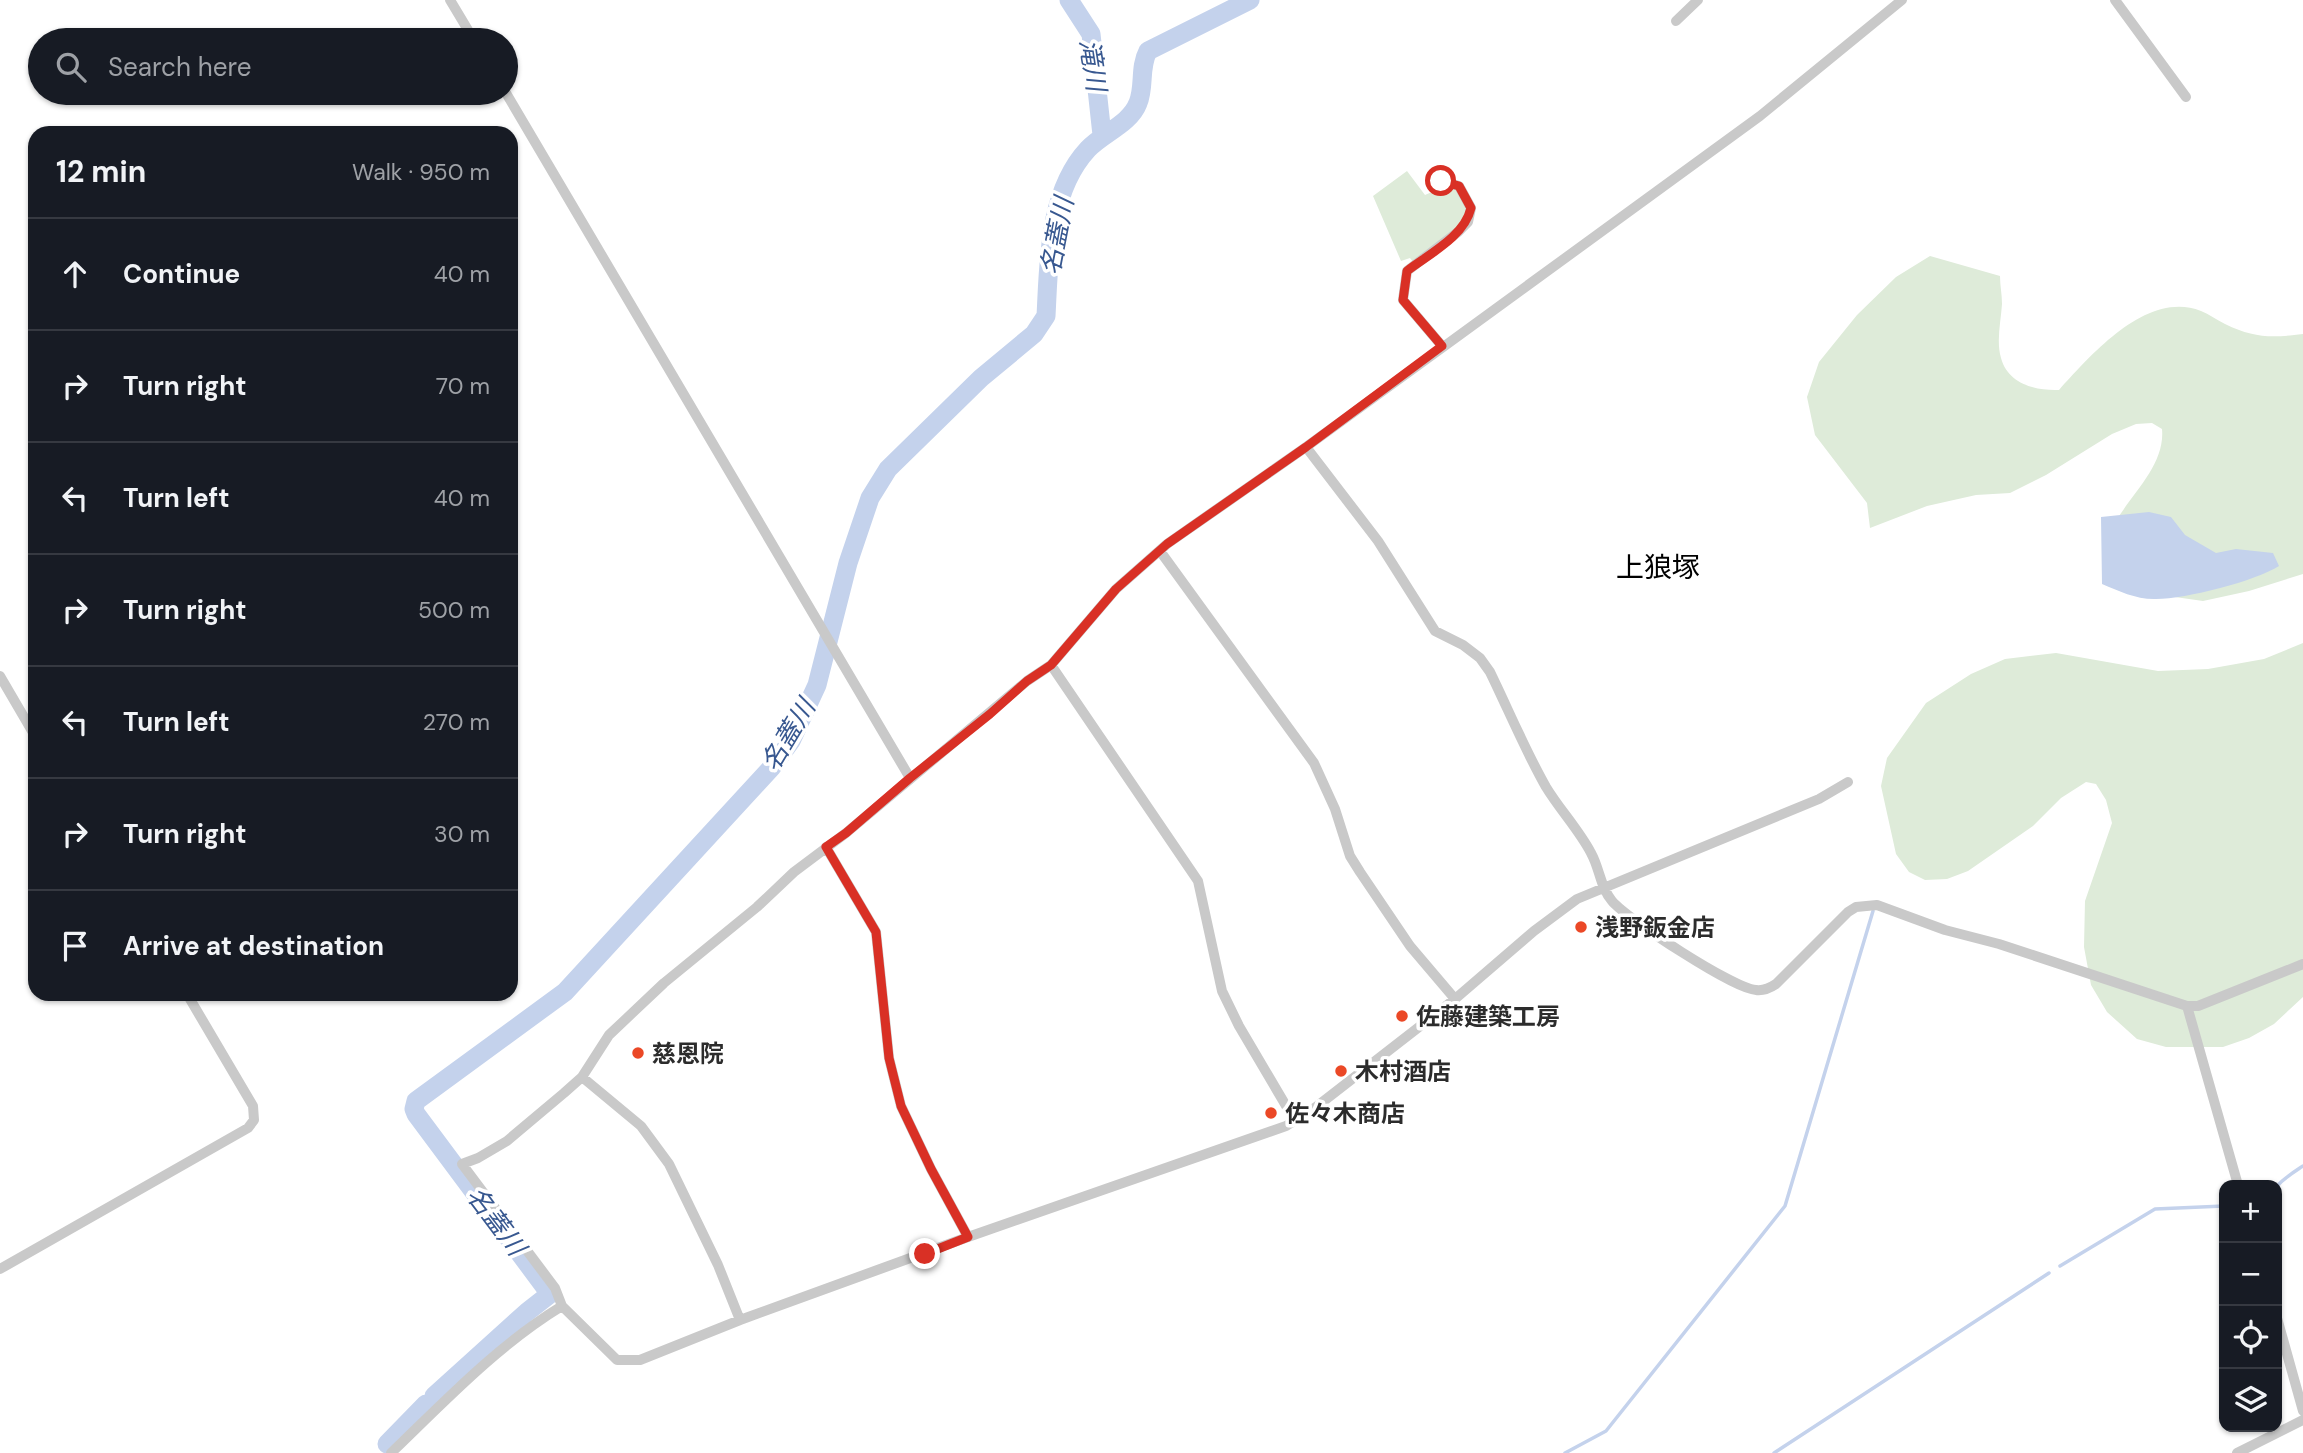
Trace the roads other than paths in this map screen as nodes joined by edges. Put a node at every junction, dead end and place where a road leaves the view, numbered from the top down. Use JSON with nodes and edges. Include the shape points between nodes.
{"nodes":[{"id":1,"x":450,"y":0,"type":"edge"},
{"id":2,"x":1698,"y":0,"type":"edge"},
{"id":3,"x":1902,"y":0,"type":"edge"},
{"id":4,"x":2115,"y":0,"type":"edge"},
{"id":5,"x":1676,"y":20,"type":"dead end"},
{"id":6,"x":467,"y":28,"type":"edge"},
{"id":7,"x":2186,"y":97,"type":"dead end"},
{"id":8,"x":513,"y":105,"type":"edge"},
{"id":9,"x":1441,"y":181,"type":"dead end"},
{"id":10,"x":1442,"y":346,"type":"junction"},
{"id":11,"x":1306,"y":447,"type":"junction"},
{"id":12,"x":1160,"y":551,"type":"junction"},
{"id":13,"x":1051,"y":665,"type":"junction"},
{"id":14,"x":0,"y":676,"type":"edge"},
{"id":15,"x":28,"y":724,"type":"edge"},
{"id":16,"x":910,"y":778,"type":"junction"},
{"id":17,"x":1849,"y":782,"type":"dead end"},
{"id":18,"x":826,"y":847,"type":"junction"},
{"id":19,"x":1602,"y":888,"type":"junction"},
{"id":20,"x":2303,"y":964,"type":"edge"},
{"id":21,"x":1455,"y":999,"type":"junction"},
{"id":22,"x":191,"y":1001,"type":"edge"},
{"id":23,"x":2187,"y":1006,"type":"junction"},
{"id":24,"x":582,"y":1077,"type":"junction"},
{"id":25,"x":1295,"y":1121,"type":"junction"},
{"id":26,"x":2237,"y":1180,"type":"edge"},
{"id":27,"x":968,"y":1237,"type":"junction"},
{"id":28,"x":0,"y":1269,"type":"edge"},
{"id":29,"x":562,"y":1306,"type":"junction"},
{"id":30,"x":740,"y":1320,"type":"junction"},
{"id":31,"x":2282,"y":1336,"type":"edge"},
{"id":32,"x":2303,"y":1411,"type":"edge"},
{"id":33,"x":2303,"y":1420,"type":"edge"},
{"id":34,"x":391,"y":1453,"type":"edge"},
{"id":35,"x":2237,"y":1453,"type":"edge"}],
"edges":[{"from":1,"to":6,"type":"street"},
{"from":2,"to":5,"type":"street"},
{"from":3,"to":10,"type":"street","via":[[1759,116]]},
{"from":4,"to":7,"type":"street"},
{"from":8,"to":16,"type":"street"},
{"from":9,"to":10,"type":"street","via":[[1459,186],[1471,208],[1468,222],[1407,271],[1403,300]]},
{"from":10,"to":11,"type":"street"},
{"from":11,"to":12,"type":"street"},
{"from":11,"to":19,"type":"street","via":[[1378,541],[1435,631],[1480,658],[1490,672],[1546,785],[1592,853]]},
{"from":12,"to":13,"type":"street","via":[[1116,589]]},
{"from":12,"to":21,"type":"street","via":[[1314,763],[1360,873],[1410,946]]},
{"from":13,"to":16,"type":"street"},
{"from":13,"to":25,"type":"street","via":[[1198,881],[1222,992]]},
{"from":14,"to":15,"type":"street"},
{"from":16,"to":18,"type":"street"},
{"from":17,"to":19,"type":"street","via":[[1819,799]]},
{"from":18,"to":24,"type":"street","via":[[608,1035]]},
{"from":18,"to":27,"type":"street","via":[[876,932],[889,1058],[901,1106]]},
{"from":19,"to":21,"type":"street","via":[[1552,917]]},
{"from":19,"to":23,"type":"street","via":[[1613,903],[1651,932],[1713,971],[1755,990],[1776,984],[1847,912],[1877,905]]},
{"from":20,"to":23,"type":"street","via":[[2198,1006]]},
{"from":21,"to":25,"type":"street"},
{"from":22,"to":28,"type":"street","via":[[253,1106],[254,1120],[248,1128]]},
{"from":23,"to":26,"type":"street"},
{"from":24,"to":29,"type":"street","via":[[507,1141],[463,1164],[555,1288]]},
{"from":24,"to":30,"type":"street","via":[[640,1126],[669,1164]]},
{"from":25,"to":27,"type":"street"},
{"from":27,"to":30,"type":"street"},
{"from":29,"to":30,"type":"street","via":[[617,1360],[640,1360]]},
{"from":29,"to":34,"type":"street","via":[[521,1333]]},
{"from":31,"to":32,"type":"street"},
{"from":33,"to":35,"type":"street"}]}
